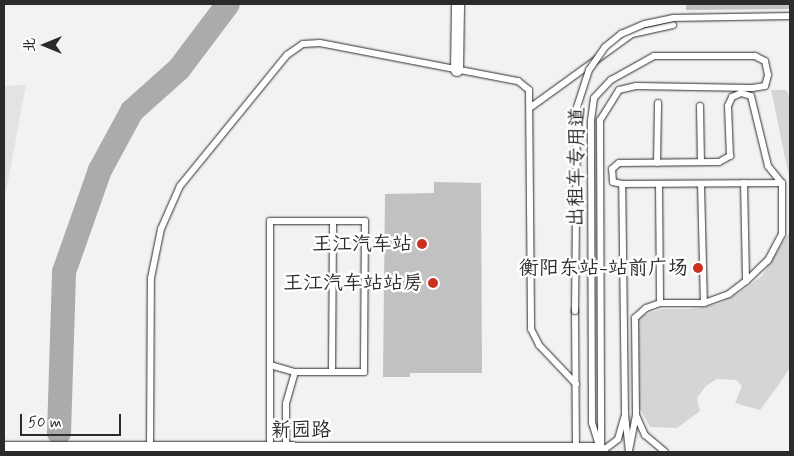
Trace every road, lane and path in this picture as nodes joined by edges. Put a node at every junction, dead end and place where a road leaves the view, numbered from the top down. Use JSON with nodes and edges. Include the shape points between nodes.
{"nodes":[{"id":1,"x":458,"y":4,"type":"edge"},
{"id":2,"x":790,"y":16,"type":"edge"},
{"id":3,"x":673,"y":25,"type":"dead end"},
{"id":4,"x":457,"y":70,"type":"junction"},
{"id":5,"x":658,"y":103,"type":"dead end"},
{"id":6,"x":700,"y":106,"type":"dead end"},
{"id":7,"x":530,"y":108,"type":"junction"},
{"id":8,"x":701,"y":162,"type":"junction"},
{"id":9,"x":657,"y":163,"type":"junction"},
{"id":10,"x":782,"y":183,"type":"junction"},
{"id":11,"x":622,"y":184,"type":"junction"},
{"id":12,"x":659,"y":184,"type":"junction"},
{"id":13,"x":701,"y":184,"type":"junction"},
{"id":14,"x":744,"y":184,"type":"junction"},
{"id":15,"x":333,"y":221,"type":"junction"},
{"id":16,"x":746,"y":282,"type":"junction"},
{"id":17,"x":660,"y":303,"type":"junction"},
{"id":18,"x":704,"y":303,"type":"junction"},
{"id":19,"x":270,"y":365,"type":"junction"},
{"id":20,"x":295,"y":372,"type":"junction"},
{"id":21,"x":332,"y":372,"type":"junction"},
{"id":22,"x":576,"y":384,"type":"junction"},
{"id":23,"x":625,"y":414,"type":"junction"},
{"id":24,"x":636,"y":415,"type":"junction"},
{"id":25,"x":4,"y":451,"type":"edge"},
{"id":26,"x":150,"y":451,"type":"edge"},
{"id":27,"x":278,"y":452,"type":"edge"},
{"id":28,"x":576,"y":452,"type":"edge"},
{"id":29,"x":600,"y":452,"type":"edge"},
{"id":30,"x":629,"y":452,"type":"edge"},
{"id":31,"x":665,"y":452,"type":"edge"}],
"edges":[{"from":1,"to":4,"type":"street"},
{"from":2,"to":22,"type":"lane","bridge":true,"via":[[673,18],[637,27],[621,34],[605,47],[589,70],[577,108]]},
{"from":3,"to":7,"type":"lane","via":[[632,34]]},
{"from":4,"to":7,"type":"lane","via":[[518,81],[529,90]]},
{"from":4,"to":26,"type":"lane","via":[[320,43],[303,44],[287,55],[180,186],[161,229],[151,278]]},
{"from":5,"to":9,"type":"lane"},
{"from":6,"to":8,"type":"lane"},
{"from":7,"to":22,"type":"lane","via":[[530,329],[539,345]]},
{"from":8,"to":9,"type":"lane"},
{"from":8,"to":10,"type":"lane","via":[[718,162],[730,156],[728,106],[732,98],[741,94],[751,96],[768,166]]},
{"from":9,"to":11,"type":"lane","via":[[619,163],[612,169],[613,182]]},
{"from":10,"to":14,"type":"lane"},
{"from":10,"to":16,"type":"lane","via":[[782,234],[768,260]]},
{"from":11,"to":12,"type":"lane"},
{"from":11,"to":23,"type":"lane"},
{"from":12,"to":13,"type":"lane"},
{"from":12,"to":17,"type":"lane"},
{"from":13,"to":14,"type":"lane"},
{"from":13,"to":18,"type":"lane"},
{"from":14,"to":16,"type":"lane"},
{"from":15,"to":19,"type":"lane","via":[[270,221]]},
{"from":15,"to":21,"type":"lane"},
{"from":15,"to":21,"type":"lane","via":[[365,221],[364,372]]},
{"from":16,"to":18,"type":"lane","via":[[729,294]]},
{"from":17,"to":18,"type":"lane"},
{"from":17,"to":24,"type":"lane","via":[[646,308],[635,318]]},
{"from":19,"to":20,"type":"lane"},
{"from":19,"to":27,"type":"lane"},
{"from":20,"to":21,"type":"lane"},
{"from":20,"to":27,"type":"lane"},
{"from":22,"to":28,"type":"lane"},
{"from":23,"to":29,"type":"lane","via":[[618,440]]},
{"from":23,"to":30,"type":"lane"},
{"from":24,"to":30,"type":"lane"},
{"from":24,"to":31,"type":"lane","via":[[644,435]]},
{"from":25,"to":26,"type":"main road","name":"新园路"},
{"from":26,"to":27,"type":"main road","name":"新园路"},
{"from":27,"to":28,"type":"main road","name":"新园路"},
{"from":28,"to":29,"type":"main road","name":"新园路"},
{"from":29,"to":29,"type":"lane","name":"出租车专用道","via":[[600,120],[619,90],[636,86],[765,86],[768,75],[765,61],[755,56],[654,56],[611,80],[594,98],[592,423]]}]}
